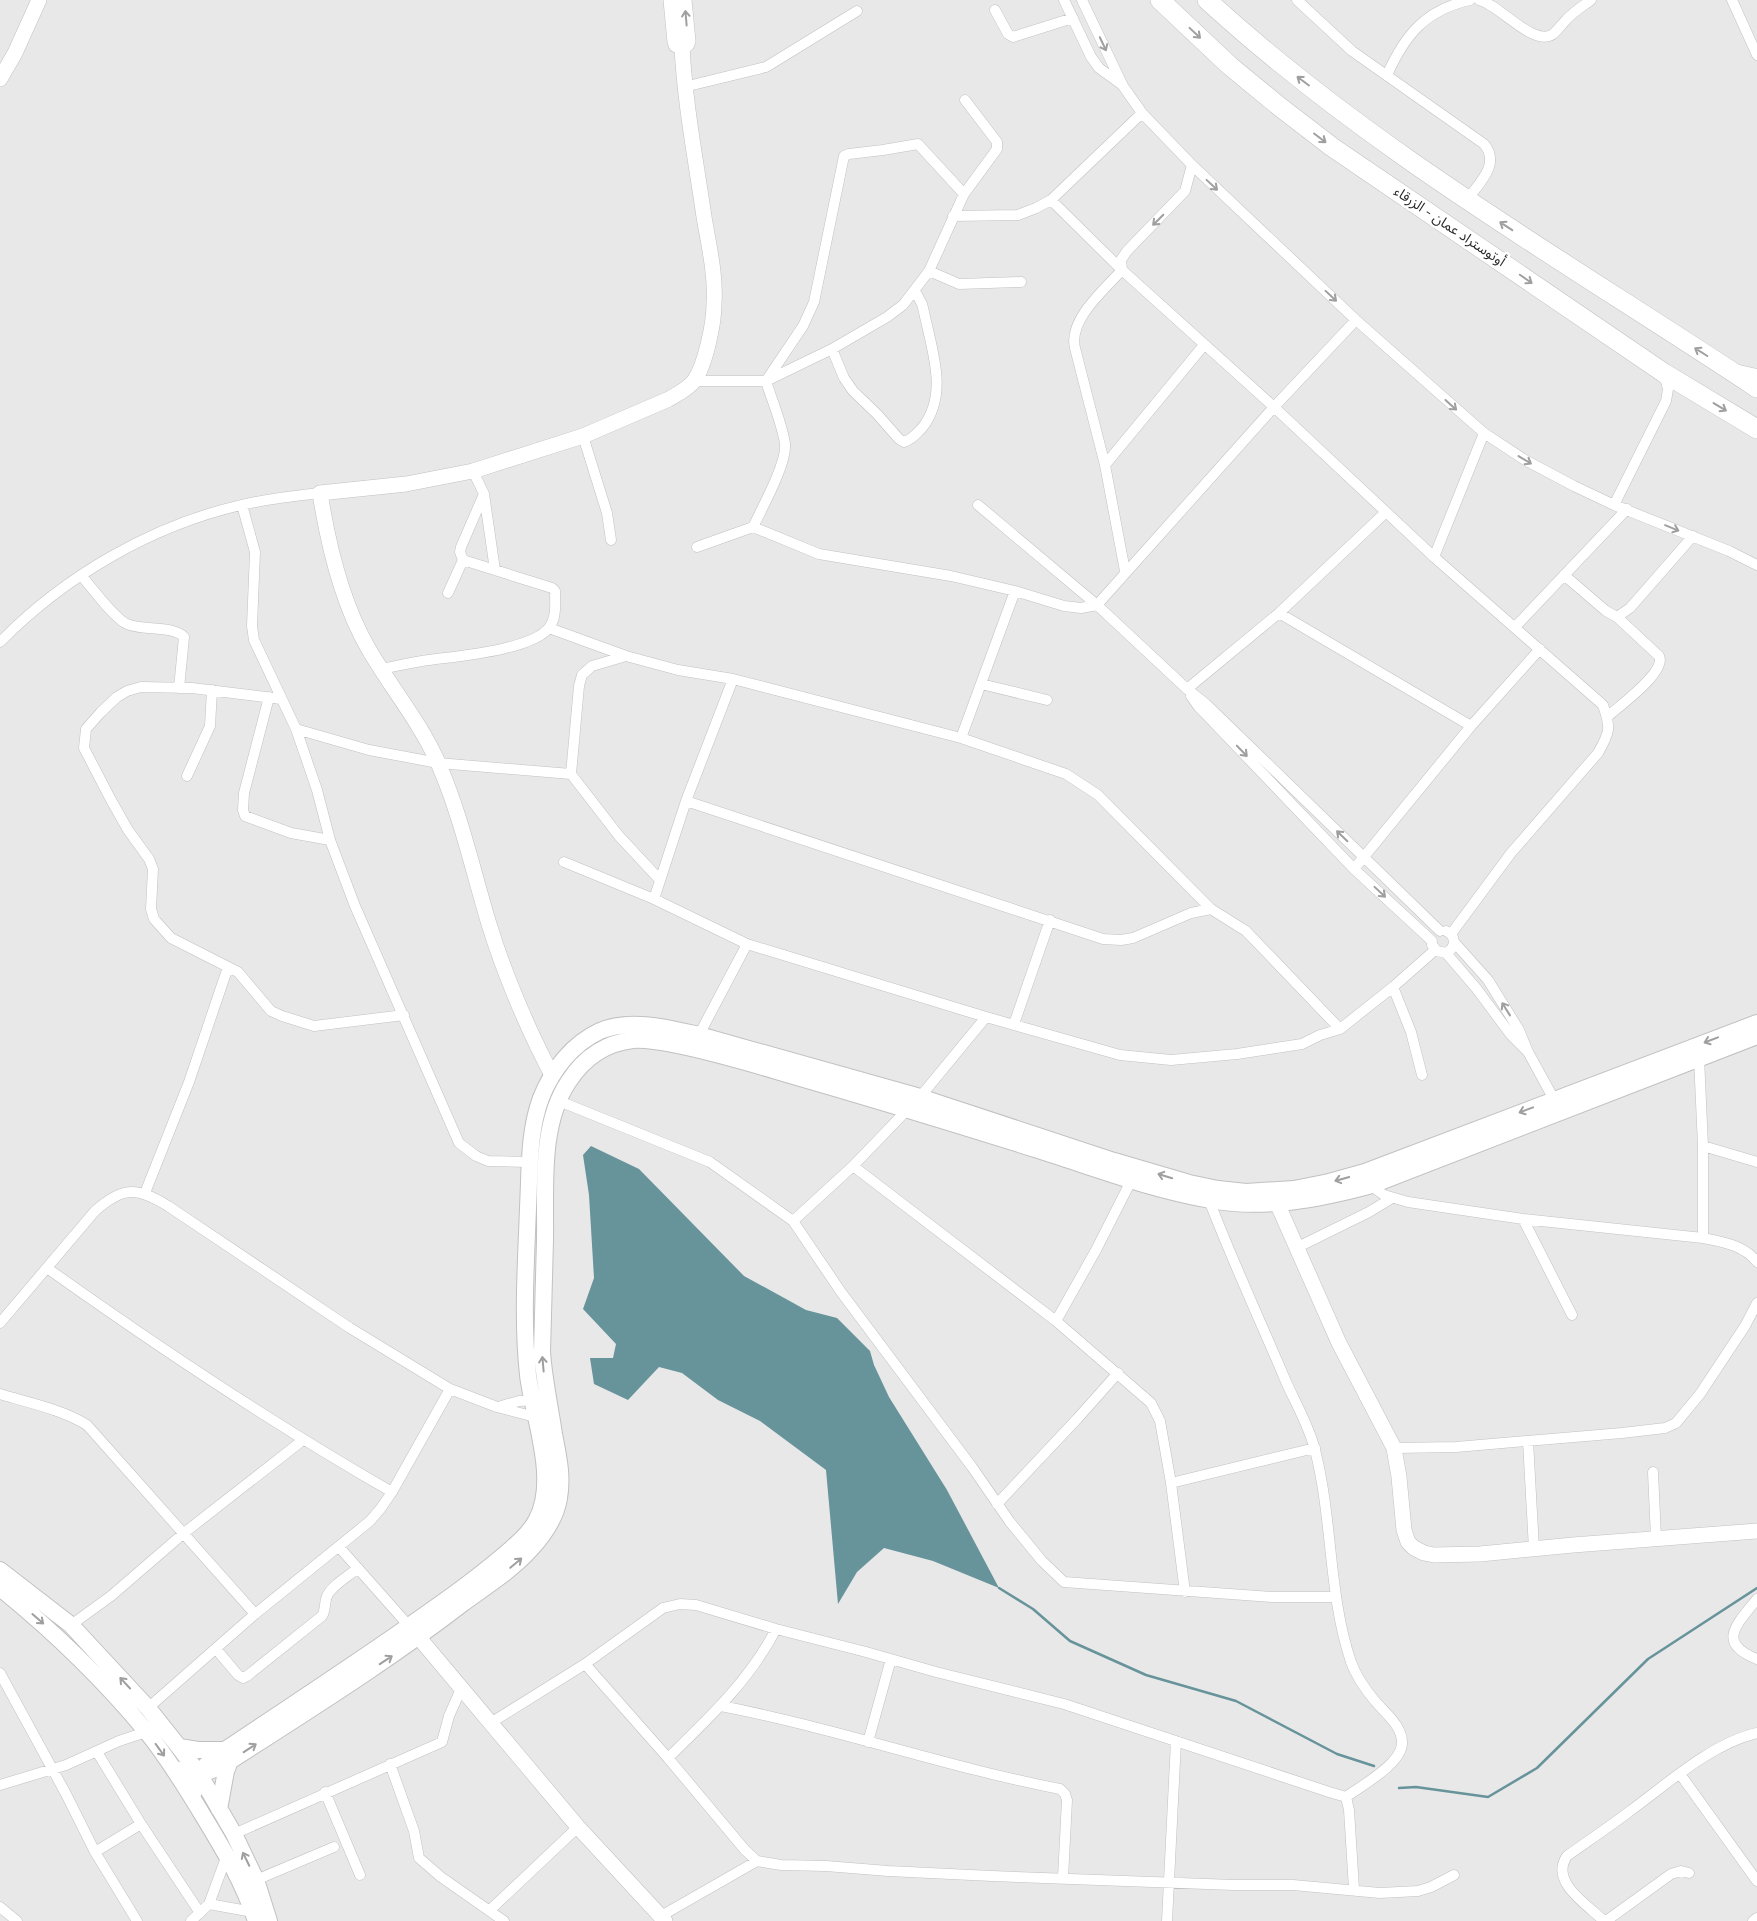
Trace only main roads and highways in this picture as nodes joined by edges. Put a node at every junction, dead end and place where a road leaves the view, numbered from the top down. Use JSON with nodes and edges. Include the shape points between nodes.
{"nodes":[{"id":1,"x":1160,"y":0,"type":"edge"},
{"id":2,"x":1207,"y":0,"type":"edge"},
{"id":3,"x":1757,"y":388,"type":"edge"},
{"id":4,"x":1757,"y":430,"type":"edge"},
{"id":5,"x":1757,"y":1023,"type":"edge"},
{"id":6,"x":1757,"y":1036,"type":"edge"},
{"id":7,"x":731,"y":1051,"type":"junction"},
{"id":8,"x":1557,"y":1105,"type":"junction"},
{"id":9,"x":1368,"y":1178,"type":"junction"},
{"id":10,"x":541,"y":1400,"type":"junction"},
{"id":11,"x":0,"y":1570,"type":"edge"},
{"id":12,"x":0,"y":1588,"type":"edge"},
{"id":13,"x":179,"y":1747,"type":"junction"},
{"id":14,"x":228,"y":1755,"type":"junction"},
{"id":15,"x":174,"y":1769,"type":"junction"},
{"id":16,"x":199,"y":1774,"type":"junction"},
{"id":17,"x":192,"y":1798,"type":"junction"},
{"id":18,"x":219,"y":1809,"type":"junction"},
{"id":19,"x":254,"y":1917,"type":"edge"},
{"id":20,"x":269,"y":1921,"type":"edge"}],
"edges":[{"from":1,"to":4,"type":"highway","name":"أوتوستراد عمان - الزرقاء","one_way":true,"via":[[1230,66],[1332,146],[1664,373]]},
{"from":3,"to":2,"type":"highway","one_way":true,"via":[[1396,151],[1278,62]]},
{"from":5,"to":8,"type":"main road","one_way":true},
{"from":6,"to":8,"type":"main road"},
{"from":9,"to":7,"type":"main road","one_way":true,"via":[[1294,1189],[1246,1192],[1218,1189],[1114,1161],[920,1097]]},
{"from":7,"to":9,"type":"main road","via":[[1132,1179],[1210,1200],[1277,1203],[1335,1194]]},
{"from":10,"to":7,"type":"main road","one_way":true,"via":[[546,1164],[558,1101],[568,1082],[599,1050],[617,1042],[654,1041]]},
{"from":7,"to":10,"type":"main road","via":[[699,1034],[662,1027],[617,1026],[587,1038],[565,1057],[552,1075],[536,1116],[529,1162],[525,1304],[528,1373]]},
{"from":8,"to":9,"type":"main road"},
{"from":10,"to":14,"type":"main road","via":[[559,1458],[561,1486],[555,1514],[544,1534],[526,1555]]},
{"from":13,"to":11,"type":"main road","one_way":true,"via":[[72,1625]]},
{"from":12,"to":15,"type":"main road","one_way":true,"via":[[40,1620],[86,1664]]},
{"from":13,"to":14,"type":"main road"},
{"from":13,"to":16,"type":"main road"},
{"from":14,"to":16,"type":"main road","via":[[206,1765]]},
{"from":14,"to":18,"type":"main road"},
{"from":15,"to":16,"type":"main road"},
{"from":15,"to":17,"type":"main road"},
{"from":16,"to":17,"type":"main road"},
{"from":16,"to":18,"type":"main road"},
{"from":17,"to":19,"type":"main road","via":[[227,1855]]},
{"from":20,"to":18,"type":"main road","one_way":true,"via":[[256,1880]]}]}
